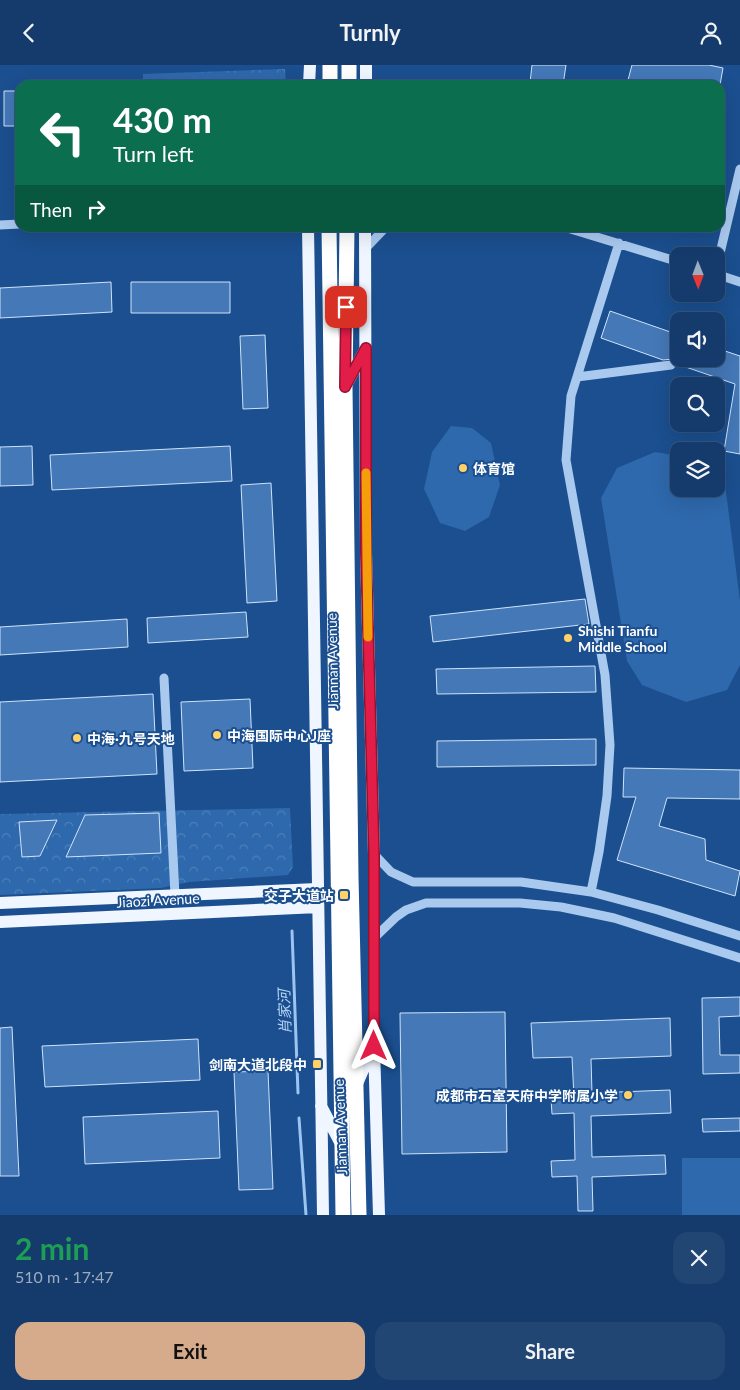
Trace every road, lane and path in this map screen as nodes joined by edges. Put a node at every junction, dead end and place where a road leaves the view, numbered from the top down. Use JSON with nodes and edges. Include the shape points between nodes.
{"nodes":[{"id":1,"x":310,"y":65,"type":"edge"},
{"id":2,"x":330,"y":65,"type":"edge"},
{"id":3,"x":349,"y":65,"type":"edge"},
{"id":4,"x":366,"y":65,"type":"edge"},
{"id":5,"x":309,"y":80,"type":"edge"},
{"id":6,"x":330,"y":80,"type":"edge"},
{"id":7,"x":349,"y":80,"type":"edge"},
{"id":8,"x":366,"y":80,"type":"edge"},
{"id":9,"x":740,"y":169,"type":"edge"},
{"id":10,"x":15,"y":224,"type":"edge"},
{"id":11,"x":0,"y":225,"type":"edge"},
{"id":12,"x":308,"y":232,"type":"edge"},
{"id":13,"x":329,"y":232,"type":"edge"},
{"id":14,"x":347,"y":232,"type":"edge"},
{"id":15,"x":365,"y":232,"type":"edge"},
{"id":16,"x":381,"y":232,"type":"edge"},
{"id":17,"x":581,"y":232,"type":"edge"},
{"id":18,"x":619,"y":243,"type":"junction"},
{"id":19,"x":722,"y":247,"type":"edge"},
{"id":20,"x":365,"y":249,"type":"junction"},
{"id":21,"x":670,"y":259,"type":"edge"},
{"id":22,"x":725,"y":276,"type":"edge"},
{"id":23,"x":740,"y":282,"type":"edge"},
{"id":24,"x":366,"y":348,"type":"junction"},
{"id":25,"x":670,"y":365,"type":"edge"},
{"id":26,"x":577,"y":377,"type":"junction"},
{"id":27,"x":345,"y":387,"type":"junction"},
{"id":28,"x":164,"y":678,"type":"dead end"},
{"id":29,"x":374,"y":854,"type":"junction"},
{"id":30,"x":317,"y":889,"type":"junction"},
{"id":31,"x":591,"y":892,"type":"junction"},
{"id":32,"x":175,"y":895,"type":"junction"},
{"id":33,"x":0,"y":903,"type":"edge"},
{"id":34,"x":318,"y":907,"type":"junction"},
{"id":35,"x":0,"y":922,"type":"edge"},
{"id":36,"x":740,"y":937,"type":"edge"},
{"id":37,"x":373,"y":939,"type":"junction"},
{"id":38,"x":740,"y":958,"type":"edge"},
{"id":39,"x":374,"y":1046,"type":"junction"},
{"id":40,"x":355,"y":1088,"type":"junction"},
{"id":41,"x":320,"y":1104,"type":"junction"},
{"id":42,"x":341,"y":1143,"type":"junction"},
{"id":43,"x":323,"y":1215,"type":"edge"},
{"id":44,"x":343,"y":1215,"type":"edge"},
{"id":45,"x":359,"y":1215,"type":"edge"},
{"id":46,"x":379,"y":1215,"type":"edge"}],
"edges":[{"from":1,"to":5,"type":"main road"},
{"from":2,"to":6,"type":"highway"},
{"from":3,"to":7,"type":"highway"},
{"from":4,"to":8,"type":"main road"},
{"from":9,"to":19,"type":"street"},
{"from":10,"to":11,"type":"street"},
{"from":12,"to":30,"type":"main road"},
{"from":13,"to":42,"type":"highway","name":"Jiannan Avenue"},
{"from":14,"to":27,"type":"highway","name":"Jiannan Avenue"},
{"from":15,"to":20,"type":"main road"},
{"from":16,"to":20,"type":"street"},
{"from":17,"to":18,"type":"street"},
{"from":18,"to":21,"type":"street"},
{"from":18,"to":26,"type":"street"},
{"from":20,"to":24,"type":"main road"},
{"from":22,"to":23,"type":"street"},
{"from":24,"to":27,"type":"main road"},
{"from":24,"to":29,"type":"main road","via":[[366,553]]},
{"from":25,"to":26,"type":"street"},
{"from":26,"to":31,"type":"street","via":[[570,396],[566,460],[605,675],[610,745],[607,796]]},
{"from":27,"to":40,"type":"highway","name":"Jiannan Avenue"},
{"from":28,"to":32,"type":"street"},
{"from":29,"to":31,"type":"street","via":[[390,872],[413,882],[522,882]]},
{"from":29,"to":37,"type":"main road"},
{"from":30,"to":32,"type":"main road","name":"Jiaozi Avenue"},
{"from":30,"to":34,"type":"main road"},
{"from":31,"to":36,"type":"street"},
{"from":32,"to":33,"type":"main road","name":"Jiaozi Avenue"},
{"from":34,"to":35,"type":"main road","name":"Jiaozi Avenue"},
{"from":34,"to":41,"type":"main road"},
{"from":37,"to":38,"type":"street","via":[[396,917],[426,903],[520,903],[562,907],[614,918]]},
{"from":37,"to":39,"type":"main road"},
{"from":39,"to":40,"type":"main road"},
{"from":39,"to":46,"type":"main road"},
{"from":40,"to":45,"type":"highway","name":"Jiannan Avenue"},
{"from":41,"to":42,"type":"main road"},
{"from":41,"to":43,"type":"main road"},
{"from":42,"to":44,"type":"highway","name":"Jiannan Avenue"}]}
